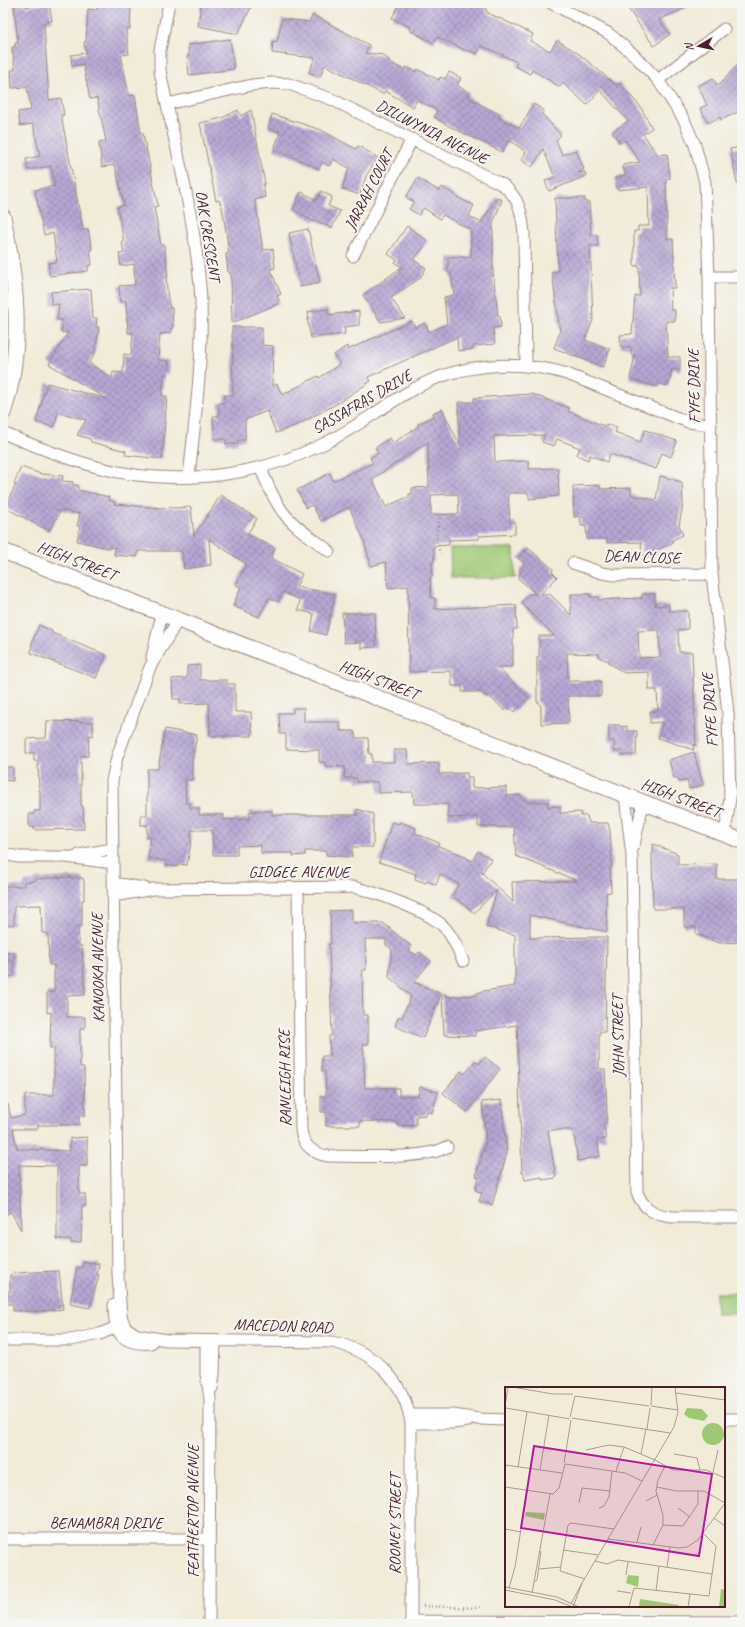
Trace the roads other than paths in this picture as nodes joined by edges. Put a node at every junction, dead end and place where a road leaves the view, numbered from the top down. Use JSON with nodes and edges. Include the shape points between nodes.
{"nodes":[{"id":1,"x":169,"y":3,"type":"edge"},
{"id":2,"x":551,"y":3,"type":"edge"},
{"id":3,"x":724,"y":29,"type":"dead end"},
{"id":4,"x":658,"y":80,"type":"junction"},
{"id":5,"x":167,"y":104,"type":"junction"},
{"id":6,"x":412,"y":139,"type":"junction"},
{"id":7,"x":3,"y":217,"type":"edge"},
{"id":8,"x":353,"y":256,"type":"dead end"},
{"id":9,"x":709,"y":277,"type":"junction"},
{"id":10,"x":742,"y":277,"type":"edge"},
{"id":11,"x":526,"y":365,"type":"junction"},
{"id":12,"x":3,"y":413,"type":"edge"},
{"id":13,"x":710,"y":425,"type":"junction"},
{"id":14,"x":3,"y":433,"type":"edge"},
{"id":15,"x":260,"y":468,"type":"junction"},
{"id":16,"x":189,"y":477,"type":"junction"},
{"id":17,"x":3,"y":551,"type":"edge"},
{"id":18,"x":329,"y":551,"type":"dead end"},
{"id":19,"x":573,"y":563,"type":"dead end"},
{"id":20,"x":712,"y":574,"type":"junction"},
{"id":21,"x":162,"y":614,"type":"junction"},
{"id":22,"x":178,"y":620,"type":"junction"},
{"id":23,"x":150,"y":667,"type":"junction"},
{"id":24,"x":625,"y":796,"type":"junction"},
{"id":25,"x":643,"y":803,"type":"junction"},
{"id":26,"x":725,"y":834,"type":"junction"},
{"id":27,"x":742,"y":841,"type":"edge"},
{"id":28,"x":112,"y":849,"type":"junction"},
{"id":29,"x":3,"y":854,"type":"edge"},
{"id":30,"x":632,"y":856,"type":"junction"},
{"id":31,"x":66,"y":857,"type":"junction"},
{"id":32,"x":113,"y":863,"type":"junction"},
{"id":33,"x":113,"y":883,"type":"junction"},
{"id":34,"x":298,"y":888,"type":"junction"},
{"id":35,"x":154,"y":889,"type":"junction"},
{"id":36,"x":113,"y":896,"type":"junction"},
{"id":37,"x":463,"y":961,"type":"dead end"},
{"id":38,"x":447,"y":1147,"type":"dead end"},
{"id":39,"x":742,"y":1218,"type":"edge"},
{"id":40,"x":119,"y":1330,"type":"junction"},
{"id":41,"x":3,"y":1340,"type":"edge"},
{"id":42,"x":211,"y":1341,"type":"junction"},
{"id":43,"x":410,"y":1419,"type":"junction"},
{"id":44,"x":725,"y":1419,"type":"edge"},
{"id":45,"x":742,"y":1419,"type":"edge"},
{"id":46,"x":505,"y":1420,"type":"edge"},
{"id":47,"x":3,"y":1539,"type":"edge"},
{"id":48,"x":209,"y":1539,"type":"junction"},
{"id":49,"x":411,"y":1622,"type":"edge"},
{"id":50,"x":742,"y":1622,"type":"edge"},
{"id":51,"x":209,"y":1624,"type":"edge"}],
"edges":[{"from":1,"to":5,"type":"street","name":"OAK CRESCENT","via":[[160,50],[160,70]]},
{"from":2,"to":4,"type":"street","name":"FYFE DRIVE","via":[[608,33],[634,54]]},
{"from":3,"to":4,"type":"street"},
{"from":4,"to":9,"type":"street","name":"FYFE DRIVE","via":[[684,120],[701,166],[707,197]]},
{"from":5,"to":6,"type":"street","name":"DILLWYNIA AVENUE","via":[[252,86],[289,84],[331,99]]},
{"from":5,"to":16,"type":"street","name":"OAK CRESCENT","via":[[192,224],[201,302],[201,349]]},
{"from":6,"to":8,"type":"street","name":"JARRAH COURT"},
{"from":6,"to":11,"type":"street","name":"DILLWYNIA AVENUE","via":[[503,185],[518,201],[524,234]]},
{"from":7,"to":12,"type":"main road","via":[[15,281],[17,308],[14,366]]},
{"from":9,"to":10,"type":"street"},
{"from":9,"to":13,"type":"street","name":"FYFE DRIVE"},
{"from":11,"to":13,"type":"street","name":"SASSAFRAS DRIVE","via":[[567,374],[688,422]]},
{"from":11,"to":15,"type":"street","name":"SASSAFRAS DRIVE","via":[[475,368],[436,379],[413,389],[350,430],[318,447]]},
{"from":13,"to":20,"type":"street","name":"FYFE DRIVE"},
{"from":14,"to":16,"type":"street","name":"SASSAFRAS DRIVE","via":[[98,467],[128,474]]},
{"from":15,"to":16,"type":"street","name":"SASSAFRAS DRIVE"},
{"from":15,"to":18,"type":"street","via":[[272,495],[292,523]]},
{"from":17,"to":21,"type":"main road","name":"HIGH STREET"},
{"from":19,"to":20,"type":"street","name":"DEAN CLOSE","via":[[615,575]]},
{"from":20,"to":26,"type":"street","name":"FYFE DRIVE","via":[[728,713],[730,798]]},
{"from":21,"to":22,"type":"main road","name":"HIGH STREET"},
{"from":21,"to":23,"type":"street","name":"KANOOKA AVENUE"},
{"from":22,"to":23,"type":"street","name":"KANOOKA AVENUE"},
{"from":22,"to":24,"type":"main road","name":"HIGH STREET"},
{"from":23,"to":28,"type":"street","name":"KANOOKA AVENUE","via":[[113,775]]},
{"from":24,"to":25,"type":"main road","name":"HIGH STREET"},
{"from":24,"to":30,"type":"street","name":"JOHN STREET"},
{"from":25,"to":26,"type":"main road","name":"HIGH STREET"},
{"from":25,"to":30,"type":"street","name":"JOHN STREET"},
{"from":26,"to":27,"type":"main road","name":"HIGH STREET"},
{"from":28,"to":31,"type":"street"},
{"from":28,"to":32,"type":"street","name":"KANOOKA AVENUE"},
{"from":29,"to":31,"type":"street","via":[[19,857]]},
{"from":30,"to":39,"type":"street","name":"JOHN STREET","via":[[636,1185],[640,1199],[651,1212],[672,1218]]},
{"from":31,"to":32,"type":"street"},
{"from":32,"to":33,"type":"street","name":"KANOOKA AVENUE"},
{"from":33,"to":35,"type":"street","name":"GIDGEE AVENUE"},
{"from":33,"to":36,"type":"street","name":"KANOOKA AVENUE"},
{"from":34,"to":35,"type":"street","name":"GIDGEE AVENUE"},
{"from":34,"to":37,"type":"street","name":"GIDGEE AVENUE","via":[[353,887],[430,916],[451,935]]},
{"from":34,"to":38,"type":"street","name":"RANLEIGH RISE","via":[[301,1130],[304,1142],[316,1153],[328,1156],[419,1155]]},
{"from":35,"to":36,"type":"street","name":"GIDGEE AVENUE"},
{"from":36,"to":40,"type":"street","name":"KANOOKA AVENUE","via":[[118,1275],[121,1316]]},
{"from":40,"to":41,"type":"street","via":[[71,1340]]},
{"from":40,"to":42,"type":"street","name":"MACEDON ROAD","via":[[167,1340]]},
{"from":42,"to":43,"type":"street","name":"MACEDON ROAD","via":[[320,1341],[351,1347],[369,1356],[388,1373],[399,1388]]},
{"from":42,"to":48,"type":"street","name":"FEATHERTOP AVENUE","via":[[206,1374],[210,1398]]},
{"from":43,"to":46,"type":"street","via":[[453,1415]]},
{"from":43,"to":49,"type":"street","name":"ROONEY STREET"},
{"from":44,"to":45,"type":"street"},
{"from":47,"to":48,"type":"street","name":"BENAMBRA DRIVE"},
{"from":48,"to":51,"type":"street","name":"FEATHERTOP AVENUE"},
{"from":49,"to":50,"type":"street"}]}
